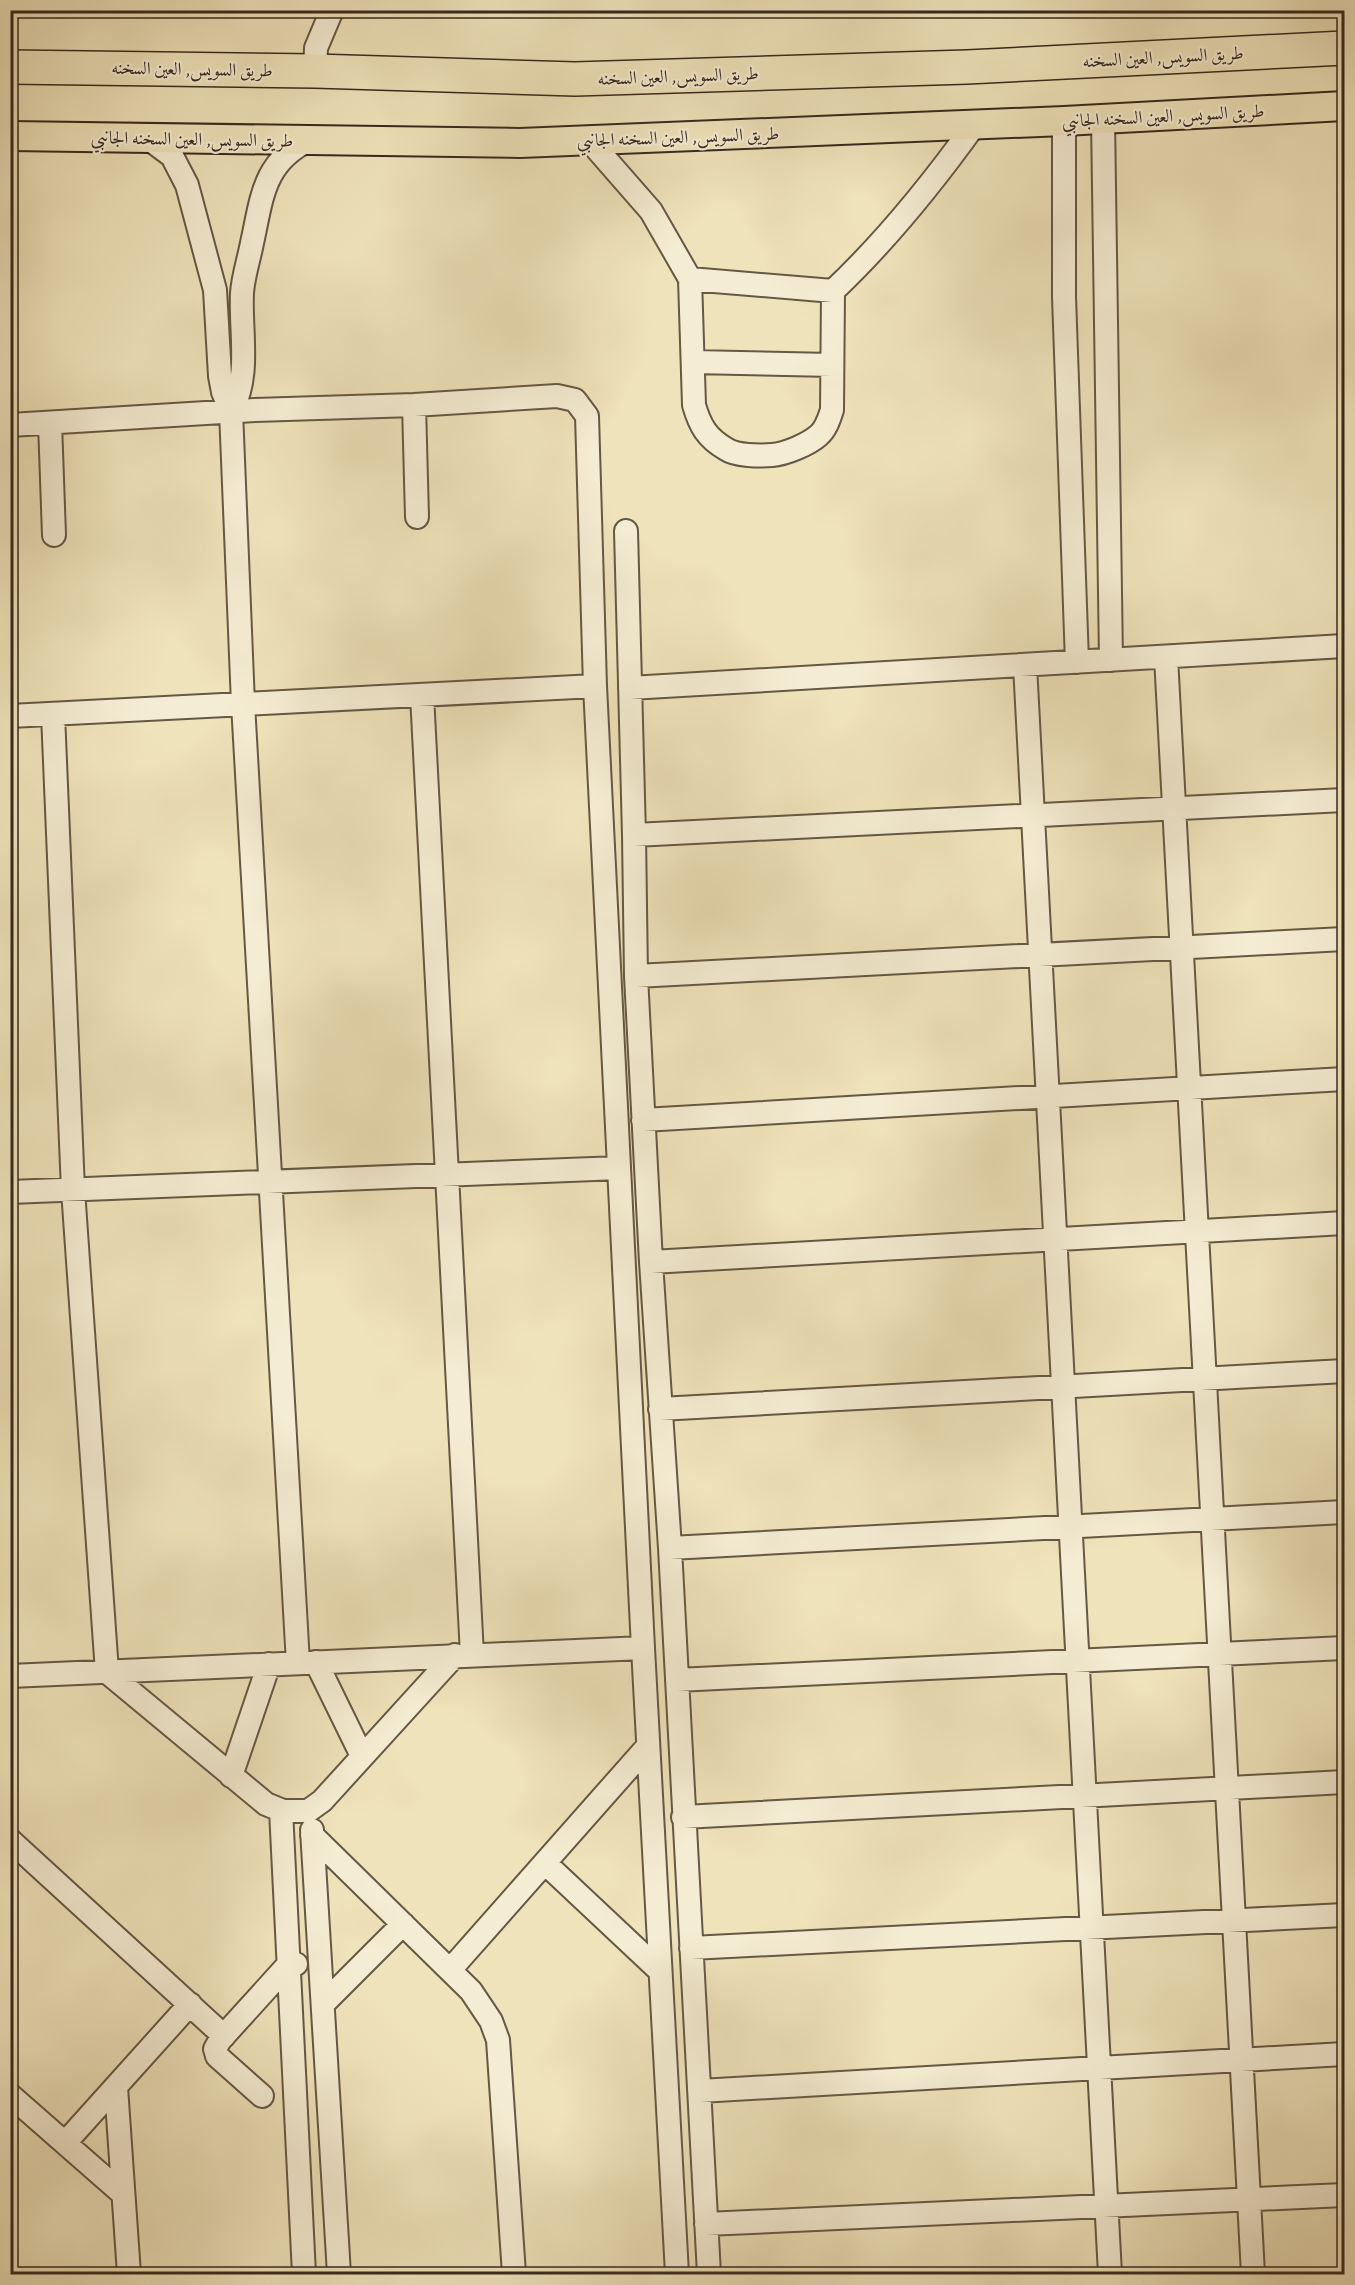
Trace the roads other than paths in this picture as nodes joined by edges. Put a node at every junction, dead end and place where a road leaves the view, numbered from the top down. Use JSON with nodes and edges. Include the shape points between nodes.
{"nodes":[{"id":1,"x":332,"y":10,"type":"edge"},
{"id":2,"x":1344,"y":48,"type":"edge"},
{"id":3,"x":10,"y":67,"type":"edge"},
{"id":4,"x":315,"y":71,"type":"junction"},
{"id":5,"x":1344,"y":106,"type":"edge"},
{"id":6,"x":1103,"y":119,"type":"junction"},
{"id":7,"x":1064,"y":121,"type":"junction"},
{"id":8,"x":975,"y":124,"type":"junction"},
{"id":9,"x":10,"y":136,"type":"edge"},
{"id":10,"x":149,"y":139,"type":"junction"},
{"id":11,"x":309,"y":140,"type":"junction"},
{"id":12,"x":590,"y":140,"type":"junction"},
{"id":13,"x":1104,"y":263,"type":"junction"},
{"id":14,"x":1065,"y":266,"type":"junction"},
{"id":15,"x":247,"y":272,"type":"junction"},
{"id":16,"x":210,"y":274,"type":"junction"},
{"id":17,"x":690,"y":279,"type":"junction"},
{"id":18,"x":833,"y":291,"type":"junction"},
{"id":19,"x":242,"y":320,"type":"junction"},
{"id":20,"x":216,"y":321,"type":"junction"},
{"id":21,"x":693,"y":362,"type":"junction"},
{"id":22,"x":832,"y":364,"type":"junction"},
{"id":23,"x":1108,"y":387,"type":"junction"},
{"id":24,"x":1068,"y":389,"type":"junction"},
{"id":25,"x":414,"y":405,"type":"junction"},
{"id":26,"x":231,"y":411,"type":"junction"},
{"id":27,"x":50,"y":423,"type":"junction"},
{"id":28,"x":10,"y":425,"type":"edge"},
{"id":29,"x":417,"y":518,"type":"dead end"},
{"id":30,"x":626,"y":531,"type":"dead end"},
{"id":31,"x":54,"y":535,"type":"dead end"},
{"id":32,"x":1110,"y":618,"type":"junction"},
{"id":33,"x":1076,"y":620,"type":"junction"},
{"id":34,"x":1344,"y":646,"type":"edge"},
{"id":35,"x":1166,"y":657,"type":"junction"},
{"id":36,"x":1111,"y":660,"type":"junction"},
{"id":37,"x":1077,"y":662,"type":"junction"},
{"id":38,"x":1025,"y":665,"type":"junction"},
{"id":39,"x":595,"y":686,"type":"junction"},
{"id":40,"x":630,"y":688,"type":"junction"},
{"id":41,"x":422,"y":695,"type":"junction"},
{"id":42,"x":243,"y":704,"type":"junction"},
{"id":43,"x":53,"y":714,"type":"junction"},
{"id":44,"x":10,"y":716,"type":"edge"},
{"id":45,"x":1344,"y":800,"type":"edge"},
{"id":46,"x":1174,"y":808,"type":"junction"},
{"id":47,"x":1033,"y":815,"type":"junction"},
{"id":48,"x":634,"y":835,"type":"junction"},
{"id":49,"x":1344,"y":939,"type":"edge"},
{"id":50,"x":1182,"y":947,"type":"junction"},
{"id":51,"x":1041,"y":955,"type":"junction"},
{"id":52,"x":636,"y":976,"type":"junction"},
{"id":53,"x":1344,"y":1079,"type":"edge"},
{"id":54,"x":1189,"y":1088,"type":"junction"},
{"id":55,"x":1048,"y":1097,"type":"junction"},
{"id":56,"x":643,"y":1120,"type":"junction"},
{"id":57,"x":619,"y":1168,"type":"junction"},
{"id":58,"x":447,"y":1174,"type":"junction"},
{"id":59,"x":270,"y":1181,"type":"junction"},
{"id":60,"x":73,"y":1190,"type":"junction"},
{"id":61,"x":10,"y":1192,"type":"edge"},
{"id":62,"x":1344,"y":1223,"type":"edge"},
{"id":63,"x":1197,"y":1231,"type":"junction"},
{"id":64,"x":1055,"y":1239,"type":"junction"},
{"id":65,"x":651,"y":1262,"type":"junction"},
{"id":66,"x":1344,"y":1371,"type":"edge"},
{"id":67,"x":1205,"y":1379,"type":"junction"},
{"id":68,"x":1063,"y":1387,"type":"junction"},
{"id":69,"x":660,"y":1409,"type":"junction"},
{"id":70,"x":1344,"y":1512,"type":"edge"},
{"id":71,"x":1212,"y":1519,"type":"junction"},
{"id":72,"x":1071,"y":1527,"type":"junction"},
{"id":73,"x":670,"y":1548,"type":"junction"},
{"id":74,"x":1344,"y":1647,"type":"edge"},
{"id":75,"x":642,"y":1648,"type":"junction"},
{"id":76,"x":1220,"y":1654,"type":"junction"},
{"id":77,"x":464,"y":1655,"type":"junction"},
{"id":78,"x":1078,"y":1661,"type":"junction"},
{"id":79,"x":307,"y":1663,"type":"junction"},
{"id":80,"x":269,"y":1664,"type":"junction"},
{"id":81,"x":107,"y":1672,"type":"junction"},
{"id":82,"x":10,"y":1676,"type":"edge"},
{"id":83,"x":677,"y":1680,"type":"junction"},
{"id":84,"x":648,"y":1746,"type":"junction"},
{"id":85,"x":362,"y":1756,"type":"junction"},
{"id":86,"x":231,"y":1776,"type":"junction"},
{"id":87,"x":1344,"y":1782,"type":"edge"},
{"id":88,"x":1227,"y":1788,"type":"junction"},
{"id":89,"x":1085,"y":1796,"type":"junction"},
{"id":90,"x":280,"y":1810,"type":"junction"},
{"id":91,"x":311,"y":1810,"type":"junction"},
{"id":92,"x":683,"y":1817,"type":"junction"},
{"id":93,"x":312,"y":1835,"type":"junction"},
{"id":94,"x":10,"y":1840,"type":"edge"},
{"id":95,"x":544,"y":1863,"type":"junction"},
{"id":96,"x":1344,"y":1915,"type":"edge"},
{"id":97,"x":1234,"y":1921,"type":"junction"},
{"id":98,"x":403,"y":1924,"type":"junction"},
{"id":99,"x":1092,"y":1928,"type":"junction"},
{"id":100,"x":691,"y":1948,"type":"junction"},
{"id":101,"x":320,"y":1962,"type":"junction"},
{"id":102,"x":288,"y":1965,"type":"junction"},
{"id":103,"x":450,"y":1970,"type":"junction"},
{"id":104,"x":660,"y":1971,"type":"junction"},
{"id":105,"x":190,"y":2004,"type":"junction"},
{"id":106,"x":322,"y":2004,"type":"junction"},
{"id":107,"x":224,"y":2036,"type":"junction"},
{"id":108,"x":1344,"y":2054,"type":"edge"},
{"id":109,"x":1242,"y":2060,"type":"junction"},
{"id":110,"x":1100,"y":2068,"type":"junction"},
{"id":111,"x":116,"y":2087,"type":"junction"},
{"id":112,"x":700,"y":2091,"type":"junction"},
{"id":113,"x":261,"y":2097,"type":"dead end"},
{"id":114,"x":13,"y":2102,"type":"edge"},
{"id":115,"x":65,"y":2143,"type":"junction"},
{"id":116,"x":123,"y":2194,"type":"junction"},
{"id":117,"x":1344,"y":2195,"type":"edge"},
{"id":118,"x":1249,"y":2199,"type":"junction"},
{"id":119,"x":1107,"y":2206,"type":"junction"},
{"id":120,"x":706,"y":2224,"type":"junction"},
{"id":121,"x":129,"y":2274,"type":"edge"},
{"id":122,"x":304,"y":2274,"type":"edge"},
{"id":123,"x":339,"y":2274,"type":"edge"},
{"id":124,"x":514,"y":2274,"type":"edge"},
{"id":125,"x":676,"y":2274,"type":"edge"},
{"id":126,"x":709,"y":2274,"type":"edge"},
{"id":127,"x":1110,"y":2274,"type":"edge"},
{"id":128,"x":1253,"y":2274,"type":"edge"}],
"edges":[{"from":1,"to":4,"type":"street","via":[[316,48]]},
{"from":2,"to":4,"type":"highway","name":"طريق السويس, العين السخنه","via":[[979,66],[575,79]]},
{"from":3,"to":4,"type":"highway","name":"طريق السويس, العين السخنه"},
{"from":5,"to":6,"type":"main road","name":"طريق السويس, العين السخنه الجانبي"},
{"from":6,"to":7,"type":"main road","name":"طريق السويس, العين السخنه الجانبي"},
{"from":6,"to":13,"type":"street"},
{"from":7,"to":8,"type":"main road","name":"طريق السويس, العين السخنه الجانبي"},
{"from":7,"to":14,"type":"street"},
{"from":8,"to":12,"type":"main road","name":"طريق السويس, العين السخنه الجانبي"},
{"from":8,"to":18,"type":"street","via":[[911,210]]},
{"from":9,"to":10,"type":"main road","name":"طريق السويس, العين السخنه الجانبي"},
{"from":10,"to":11,"type":"main road","name":"طريق السويس, العين السخنه الجانبي"},
{"from":10,"to":16,"type":"street","via":[[172,156],[181,170]]},
{"from":11,"to":12,"type":"main road","name":"طريق السويس, العين السخنه الجانبي"},
{"from":11,"to":15,"type":"street","via":[[287,153],[268,178]]},
{"from":12,"to":17,"type":"street","via":[[651,211]]},
{"from":13,"to":14,"type":"street"},
{"from":13,"to":23,"type":"street"},
{"from":14,"to":24,"type":"street"},
{"from":15,"to":16,"type":"street"},
{"from":15,"to":19,"type":"street","via":[[242,291]]},
{"from":16,"to":20,"type":"street"},
{"from":17,"to":18,"type":"street"},
{"from":17,"to":21,"type":"street"},
{"from":18,"to":22,"type":"street"},
{"from":19,"to":20,"type":"street"},
{"from":19,"to":26,"type":"street","via":[[242,383]]},
{"from":20,"to":26,"type":"street","via":[[220,376]]},
{"from":21,"to":22,"type":"street"},
{"from":21,"to":22,"type":"street","via":[[694,405],[699,424],[710,437],[728,451],[773,455],[820,435],[827,425],[832,410]]},
{"from":23,"to":24,"type":"street"},
{"from":23,"to":32,"type":"street"},
{"from":24,"to":33,"type":"street"},
{"from":25,"to":26,"type":"street"},
{"from":25,"to":29,"type":"street"},
{"from":25,"to":39,"type":"street","via":[[557,396],[575,400],[584,410]]},
{"from":26,"to":27,"type":"street"},
{"from":26,"to":42,"type":"street"},
{"from":27,"to":28,"type":"street"},
{"from":27,"to":31,"type":"street"},
{"from":30,"to":40,"type":"street"},
{"from":32,"to":33,"type":"street"},
{"from":32,"to":36,"type":"street"},
{"from":33,"to":37,"type":"street"},
{"from":34,"to":35,"type":"street"},
{"from":35,"to":36,"type":"street"},
{"from":35,"to":46,"type":"street"},
{"from":36,"to":37,"type":"street"},
{"from":37,"to":38,"type":"street"},
{"from":38,"to":40,"type":"street"},
{"from":38,"to":47,"type":"street"},
{"from":39,"to":41,"type":"street"},
{"from":39,"to":57,"type":"street"},
{"from":40,"to":48,"type":"street"},
{"from":41,"to":42,"type":"street"},
{"from":41,"to":58,"type":"street"},
{"from":42,"to":43,"type":"street"},
{"from":42,"to":59,"type":"street"},
{"from":43,"to":44,"type":"street"},
{"from":43,"to":60,"type":"street"},
{"from":45,"to":46,"type":"street"},
{"from":46,"to":47,"type":"street"},
{"from":46,"to":50,"type":"street"},
{"from":47,"to":48,"type":"street"},
{"from":47,"to":51,"type":"street"},
{"from":48,"to":52,"type":"street"},
{"from":49,"to":50,"type":"street"},
{"from":50,"to":51,"type":"street"},
{"from":50,"to":54,"type":"street"},
{"from":51,"to":52,"type":"street"},
{"from":51,"to":55,"type":"street"},
{"from":52,"to":56,"type":"street"},
{"from":53,"to":54,"type":"street"},
{"from":54,"to":55,"type":"street"},
{"from":54,"to":63,"type":"street"},
{"from":55,"to":56,"type":"street"},
{"from":55,"to":64,"type":"street"},
{"from":56,"to":65,"type":"street"},
{"from":57,"to":58,"type":"street"},
{"from":57,"to":75,"type":"street"},
{"from":58,"to":59,"type":"street"},
{"from":58,"to":77,"type":"street"},
{"from":59,"to":60,"type":"street"},
{"from":59,"to":79,"type":"street"},
{"from":60,"to":61,"type":"street"},
{"from":60,"to":81,"type":"street"},
{"from":62,"to":63,"type":"street"},
{"from":63,"to":64,"type":"street"},
{"from":63,"to":67,"type":"street"},
{"from":64,"to":65,"type":"street"},
{"from":64,"to":68,"type":"street"},
{"from":65,"to":69,"type":"street"},
{"from":66,"to":67,"type":"street"},
{"from":67,"to":68,"type":"street"},
{"from":67,"to":71,"type":"street"},
{"from":68,"to":69,"type":"street"},
{"from":68,"to":72,"type":"street"},
{"from":69,"to":73,"type":"street"},
{"from":70,"to":71,"type":"street"},
{"from":71,"to":72,"type":"street"},
{"from":71,"to":76,"type":"street"},
{"from":72,"to":73,"type":"street"},
{"from":72,"to":78,"type":"street"},
{"from":73,"to":83,"type":"street"},
{"from":74,"to":76,"type":"street"},
{"from":75,"to":77,"type":"street"},
{"from":75,"to":84,"type":"street"},
{"from":76,"to":78,"type":"street"},
{"from":76,"to":88,"type":"street"},
{"from":77,"to":79,"type":"street"},
{"from":77,"to":85,"type":"street"},
{"from":78,"to":83,"type":"street"},
{"from":78,"to":89,"type":"street"},
{"from":79,"to":80,"type":"street"},
{"from":79,"to":85,"type":"street"},
{"from":80,"to":81,"type":"street"},
{"from":80,"to":86,"type":"street"},
{"from":81,"to":82,"type":"street"},
{"from":81,"to":86,"type":"street"},
{"from":83,"to":92,"type":"street"},
{"from":84,"to":95,"type":"street"},
{"from":84,"to":104,"type":"street"},
{"from":85,"to":91,"type":"street"},
{"from":86,"to":90,"type":"street","via":[[266,1804]]},
{"from":87,"to":88,"type":"street"},
{"from":88,"to":89,"type":"street"},
{"from":88,"to":97,"type":"street"},
{"from":89,"to":92,"type":"street"},
{"from":89,"to":99,"type":"street"},
{"from":90,"to":91,"type":"street"},
{"from":90,"to":102,"type":"street"},
{"from":91,"to":93,"type":"street"},
{"from":92,"to":100,"type":"street"},
{"from":93,"to":98,"type":"street"},
{"from":93,"to":101,"type":"street"},
{"from":94,"to":105,"type":"street"},
{"from":95,"to":103,"type":"street"},
{"from":95,"to":104,"type":"street"},
{"from":96,"to":97,"type":"street"},
{"from":97,"to":99,"type":"street"},
{"from":97,"to":109,"type":"street"},
{"from":98,"to":103,"type":"street"},
{"from":98,"to":106,"type":"street"},
{"from":99,"to":100,"type":"street"},
{"from":99,"to":110,"type":"street"},
{"from":100,"to":112,"type":"street"},
{"from":101,"to":102,"type":"street"},
{"from":101,"to":106,"type":"street"},
{"from":102,"to":107,"type":"street"},
{"from":102,"to":122,"type":"street"},
{"from":103,"to":124,"type":"street","via":[[481,2003],[498,2040]]},
{"from":104,"to":125,"type":"street"},
{"from":105,"to":107,"type":"street"},
{"from":105,"to":111,"type":"street"},
{"from":106,"to":123,"type":"street"},
{"from":107,"to":113,"type":"street","via":[[215,2049],[217,2056]]},
{"from":108,"to":109,"type":"street"},
{"from":109,"to":110,"type":"street"},
{"from":109,"to":118,"type":"street"},
{"from":110,"to":112,"type":"street"},
{"from":110,"to":119,"type":"street"},
{"from":111,"to":115,"type":"street"},
{"from":111,"to":116,"type":"street"},
{"from":112,"to":120,"type":"street"},
{"from":114,"to":115,"type":"street"},
{"from":115,"to":116,"type":"street"},
{"from":116,"to":121,"type":"street"},
{"from":117,"to":118,"type":"street"},
{"from":118,"to":119,"type":"street"},
{"from":118,"to":128,"type":"street"},
{"from":119,"to":120,"type":"street"},
{"from":119,"to":127,"type":"street"},
{"from":120,"to":126,"type":"street"}]}
